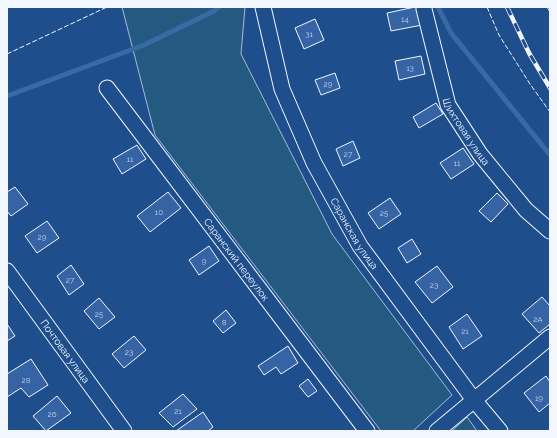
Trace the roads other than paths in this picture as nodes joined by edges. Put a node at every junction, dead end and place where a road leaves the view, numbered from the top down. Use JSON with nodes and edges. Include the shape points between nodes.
{"nodes":[{"id":1,"x":263,"y":7,"type":"edge"},
{"id":2,"x":424,"y":9,"type":"dead end"},
{"id":3,"x":107,"y":88,"type":"dead end"},
{"id":4,"x":550,"y":231,"type":"edge"},
{"id":5,"x":7,"y":271,"type":"edge"},
{"id":6,"x":550,"y":337,"type":"edge"},
{"id":7,"x":474,"y":400,"type":"junction"},
{"id":8,"x":124,"y":431,"type":"edge"},
{"id":9,"x":367,"y":431,"type":"edge"},
{"id":10,"x":437,"y":431,"type":"edge"},
{"id":11,"x":500,"y":431,"type":"edge"}],
"edges":[{"from":1,"to":7,"type":"street","name":"Саранская улица","via":[[282,89],[314,163],[360,246]]},
{"from":2,"to":4,"type":"street","name":"Шихтовая улица","via":[[448,105],[480,154],[526,210]]},
{"from":3,"to":9,"type":"street","name":"Саранский переулок"},
{"from":5,"to":8,"type":"street","name":"Почтовая улица"},
{"from":6,"to":7,"type":"street"},
{"from":7,"to":10,"type":"street"},
{"from":7,"to":11,"type":"street","name":"Саранская улица"}]}
